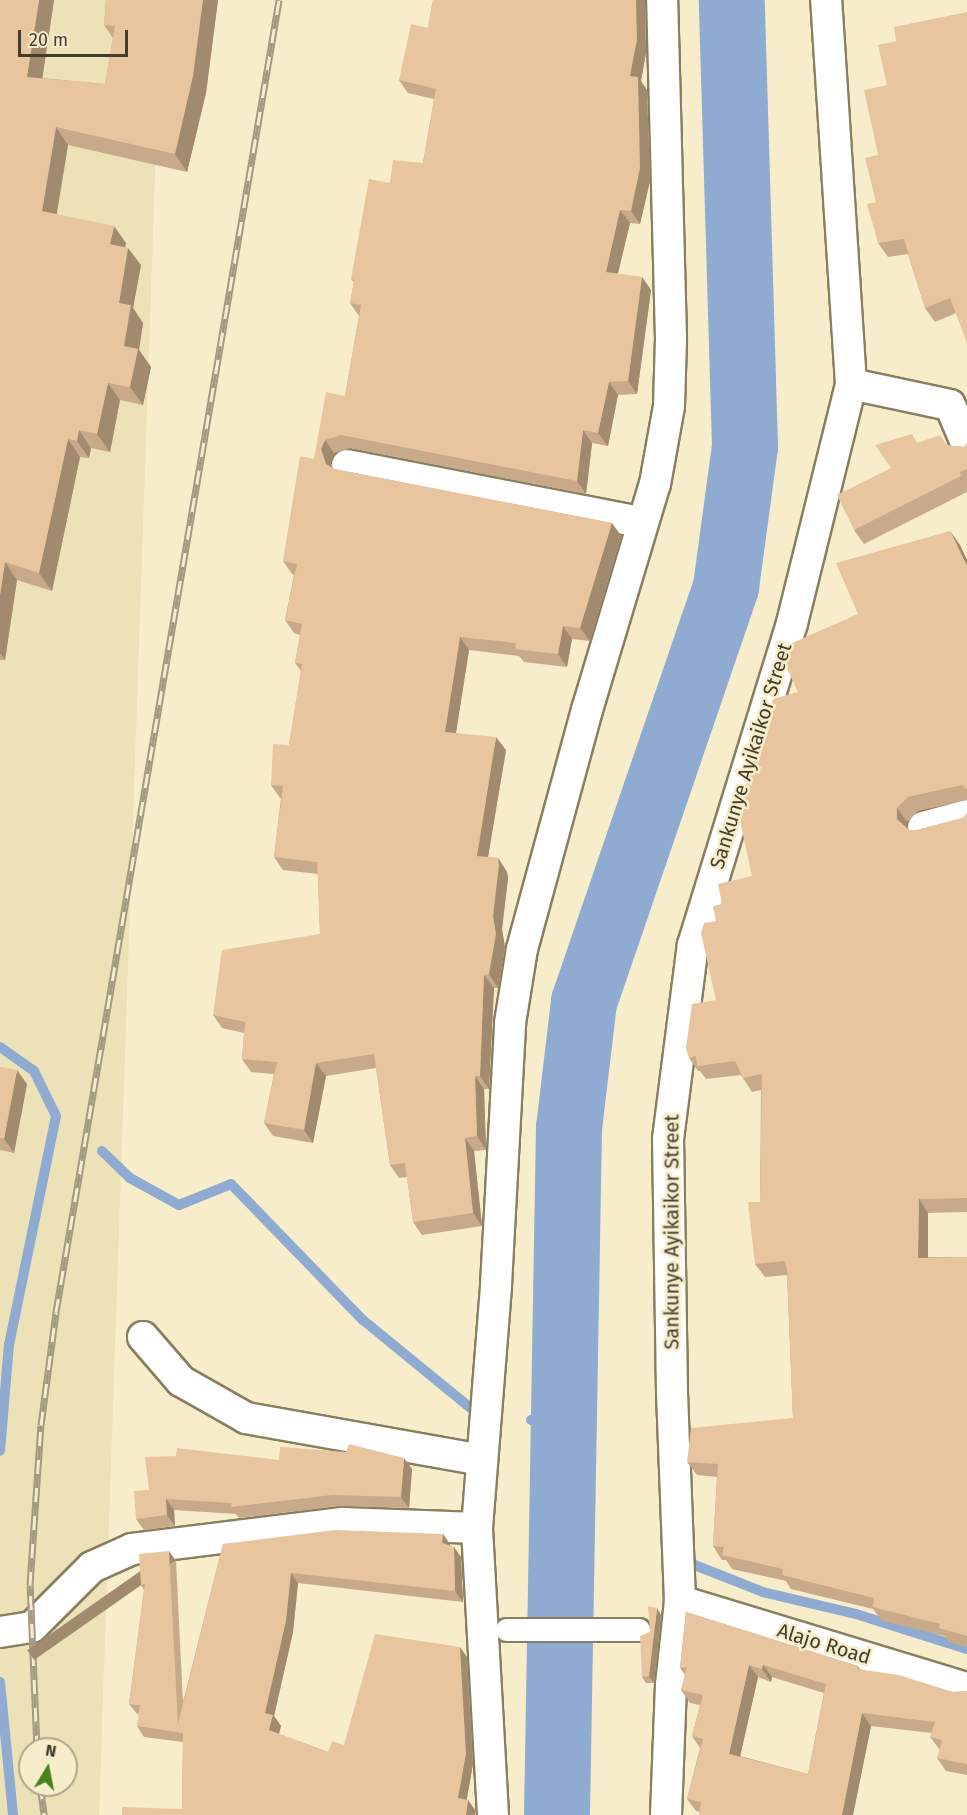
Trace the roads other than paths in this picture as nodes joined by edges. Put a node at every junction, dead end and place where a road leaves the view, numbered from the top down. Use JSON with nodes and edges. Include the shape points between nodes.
{"nodes":[{"id":1,"x":662,"y":0,"type":"edge"},
{"id":2,"x":826,"y":0,"type":"edge"},
{"id":3,"x":851,"y":384,"type":"junction"},
{"id":4,"x":967,"y":445,"type":"edge"},
{"id":5,"x":347,"y":465,"type":"dead end"},
{"id":6,"x":641,"y":522,"type":"junction"},
{"id":7,"x":967,"y":815,"type":"edge"},
{"id":8,"x":923,"y":827,"type":"edge"},
{"id":9,"x":143,"y":1337,"type":"dead end"},
{"id":10,"x":482,"y":1460,"type":"junction"},
{"id":11,"x":477,"y":1528,"type":"junction"},
{"id":12,"x":680,"y":1600,"type":"junction"},
{"id":13,"x":507,"y":1630,"type":"dead end"},
{"id":14,"x":639,"y":1630,"type":"dead end"},
{"id":15,"x":0,"y":1632,"type":"edge"},
{"id":16,"x":967,"y":1688,"type":"edge"},
{"id":17,"x":493,"y":1815,"type":"edge"},
{"id":18,"x":666,"y":1815,"type":"edge"}],
"edges":[{"from":1,"to":6,"type":"street","via":[[671,338],[669,406],[655,483]]},
{"from":2,"to":3,"type":"street","name":"Sankunye Ayikaikor Street"},
{"from":3,"to":4,"type":"street","via":[[950,405]]},
{"from":3,"to":12,"type":"street","name":"Sankunye Ayikaikor Street","via":[[792,623],[693,945],[668,1139]]},
{"from":5,"to":6,"type":"street"},
{"from":6,"to":10,"type":"street","via":[[518,970],[510,1023]]},
{"from":7,"to":8,"type":"street"},
{"from":9,"to":10,"type":"street","via":[[181,1381],[246,1419]]},
{"from":10,"to":11,"type":"street"},
{"from":11,"to":15,"type":"street","via":[[342,1523],[132,1549],[92,1567],[32,1627]]},
{"from":11,"to":17,"type":"street"},
{"from":12,"to":16,"type":"street","name":"Alajo Road"},
{"from":12,"to":18,"type":"street","name":"Sankunye Ayikaikor Street","via":[[670,1685]]},
{"from":13,"to":14,"type":"street"}]}
